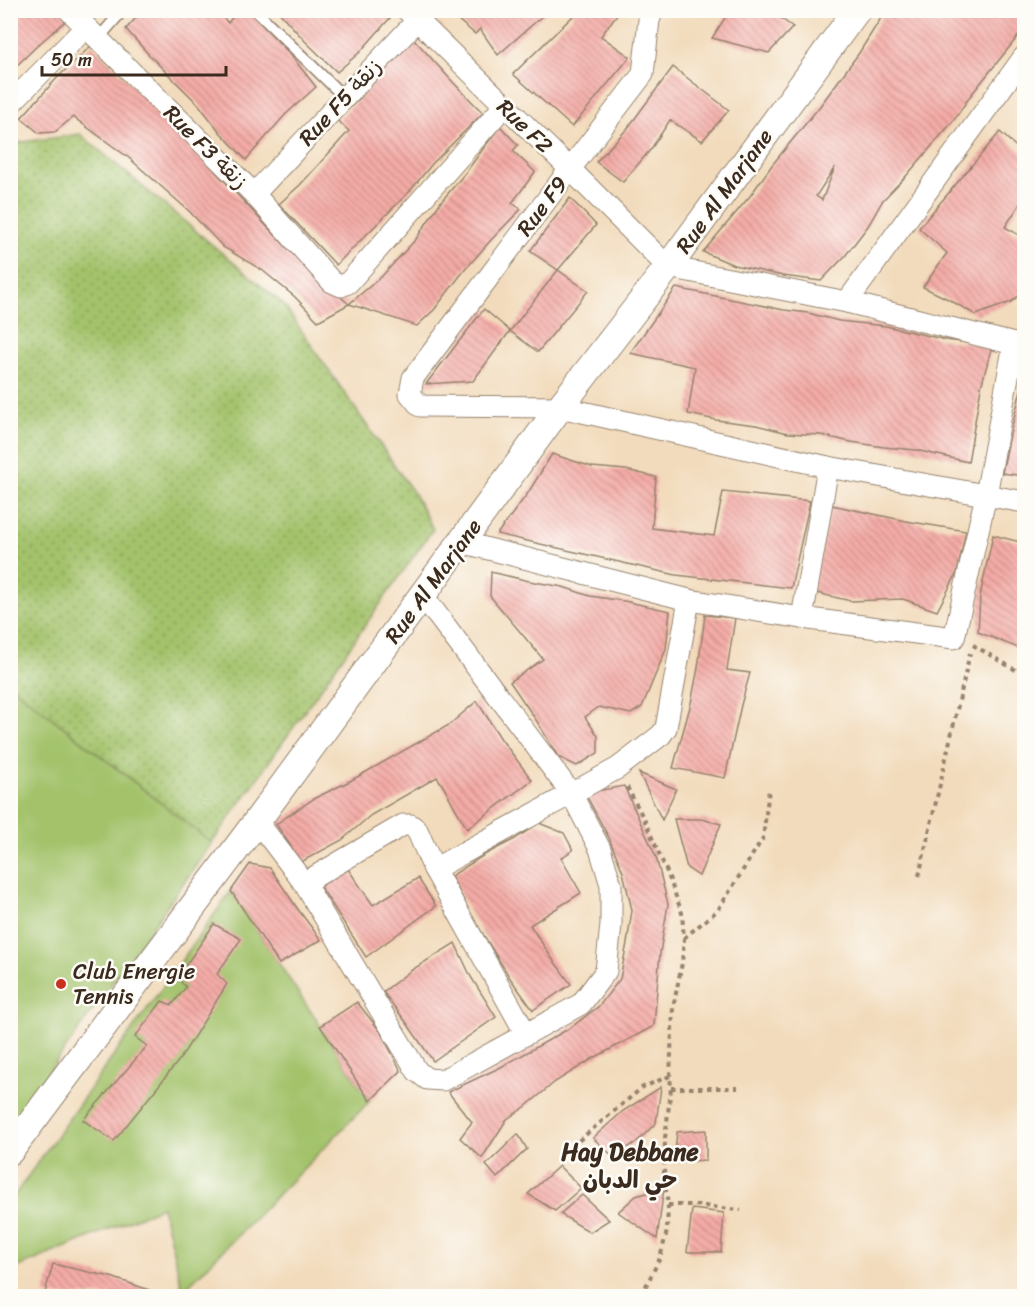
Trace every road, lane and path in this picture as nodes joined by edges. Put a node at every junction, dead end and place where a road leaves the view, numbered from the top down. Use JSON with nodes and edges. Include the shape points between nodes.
{"nodes":[{"id":1,"x":69,"y":10,"type":"edge"},
{"id":2,"x":123,"y":10,"type":"edge"},
{"id":3,"x":255,"y":10,"type":"edge"},
{"id":4,"x":653,"y":10,"type":"edge"},
{"id":5,"x":857,"y":10,"type":"edge"},
{"id":6,"x":417,"y":14,"type":"edge"},
{"id":7,"x":92,"y":33,"type":"junction"},
{"id":8,"x":1024,"y":57,"type":"edge"},
{"id":9,"x":345,"y":98,"type":"junction"},
{"id":10,"x":10,"y":104,"type":"edge"},
{"id":11,"x":504,"y":106,"type":"junction"},
{"id":12,"x":570,"y":169,"type":"junction"},
{"id":13,"x":254,"y":194,"type":"junction"},
{"id":14,"x":669,"y":267,"type":"junction"},
{"id":15,"x":847,"y":302,"type":"junction"},
{"id":16,"x":1019,"y":345,"type":"edge"},
{"id":17,"x":560,"y":408,"type":"junction"},
{"id":18,"x":828,"y":467,"type":"junction"},
{"id":19,"x":986,"y":495,"type":"junction"},
{"id":20,"x":1024,"y":502,"type":"edge"},
{"id":21,"x":461,"y":542,"type":"junction"},
{"id":22,"x":423,"y":596,"type":"junction"},
{"id":23,"x":690,"y":600,"type":"junction"},
{"id":24,"x":802,"y":618,"type":"junction"},
{"id":25,"x":1024,"y":675,"type":"edge"},
{"id":26,"x":618,"y":768,"type":"junction"},
{"id":27,"x":769,"y":789,"type":"dead end"},
{"id":28,"x":571,"y":793,"type":"junction"},
{"id":29,"x":257,"y":821,"type":"junction"},
{"id":30,"x":434,"y":869,"type":"junction"},
{"id":31,"x":919,"y":876,"type":"dead end"},
{"id":32,"x":304,"y":883,"type":"junction"},
{"id":33,"x":684,"y":939,"type":"junction"},
{"id":34,"x":526,"y":1034,"type":"junction"},
{"id":35,"x":670,"y":1076,"type":"junction"},
{"id":36,"x":671,"y":1088,"type":"junction"},
{"id":37,"x":738,"y":1088,"type":"dead end"},
{"id":38,"x":10,"y":1151,"type":"edge"},
{"id":39,"x":565,"y":1152,"type":"dead end"},
{"id":40,"x":668,"y":1204,"type":"junction"},
{"id":41,"x":741,"y":1210,"type":"dead end"},
{"id":42,"x":641,"y":1296,"type":"edge"}],
"edges":[{"from":1,"to":7,"type":"street","name":"Rue F3 زنقة"},
{"from":2,"to":7,"type":"lane"},
{"from":3,"to":9,"type":"lane"},
{"from":4,"to":12,"type":"street","name":"Rue F9","via":[[644,74]]},
{"from":5,"to":14,"type":"street","name":"Rue Al Marjane"},
{"from":6,"to":9,"type":"street","name":"Rue F5 زنقة"},
{"from":6,"to":11,"type":"street","name":"Rue F2"},
{"from":7,"to":10,"type":"street"},
{"from":7,"to":13,"type":"street","name":"Rue F3 زنقة"},
{"from":8,"to":15,"type":"street"},
{"from":9,"to":13,"type":"street","name":"Rue F5 زنقة"},
{"from":11,"to":12,"type":"street","name":"Rue F2"},
{"from":11,"to":13,"type":"street","name":"Rue F3 زنقة","via":[[348,283],[341,286],[332,282]]},
{"from":12,"to":14,"type":"street","name":"Rue F2"},
{"from":12,"to":17,"type":"street","name":"Rue F9","via":[[412,378],[410,394],[420,406]]},
{"from":14,"to":15,"type":"street"},
{"from":14,"to":17,"type":"street","name":"Rue Al Marjane"},
{"from":15,"to":16,"type":"street"},
{"from":16,"to":19,"type":"street"},
{"from":17,"to":18,"type":"street"},
{"from":17,"to":21,"type":"street","name":"Rue Al Marjane"},
{"from":18,"to":19,"type":"street"},
{"from":18,"to":24,"type":"street"},
{"from":19,"to":20,"type":"street"},
{"from":19,"to":24,"type":"street","via":[[954,638]]},
{"from":21,"to":22,"type":"street","name":"Rue Al Marjane"},
{"from":21,"to":23,"type":"street"},
{"from":22,"to":28,"type":"street"},
{"from":22,"to":29,"type":"street","name":"Rue Al Marjane"},
{"from":23,"to":24,"type":"street"},
{"from":23,"to":26,"type":"street","via":[[666,728]]},
{"from":25,"to":31,"type":"path","via":[[972,644]]},
{"from":26,"to":28,"type":"street"},
{"from":26,"to":33,"type":"path","via":[[667,872],[682,913]]},
{"from":27,"to":33,"type":"path","via":[[763,838],[718,910]]},
{"from":28,"to":30,"type":"street"},
{"from":28,"to":34,"type":"street","via":[[600,849],[611,885],[606,971],[581,1004]]},
{"from":29,"to":32,"type":"street"},
{"from":29,"to":38,"type":"street","name":"Rue Al Marjane"},
{"from":30,"to":32,"type":"street","via":[[417,830],[403,825]]},
{"from":30,"to":34,"type":"street"},
{"from":32,"to":34,"type":"street","via":[[417,1071],[427,1079],[443,1080]]},
{"from":33,"to":35,"type":"path","via":[[673,1008]]},
{"from":35,"to":36,"type":"path"},
{"from":35,"to":39,"type":"path","via":[[643,1087]]},
{"from":36,"to":37,"type":"path"},
{"from":36,"to":40,"type":"path","via":[[664,1176]]},
{"from":40,"to":41,"type":"path"},
{"from":40,"to":42,"type":"path","via":[[667,1232],[660,1258]]}]}
